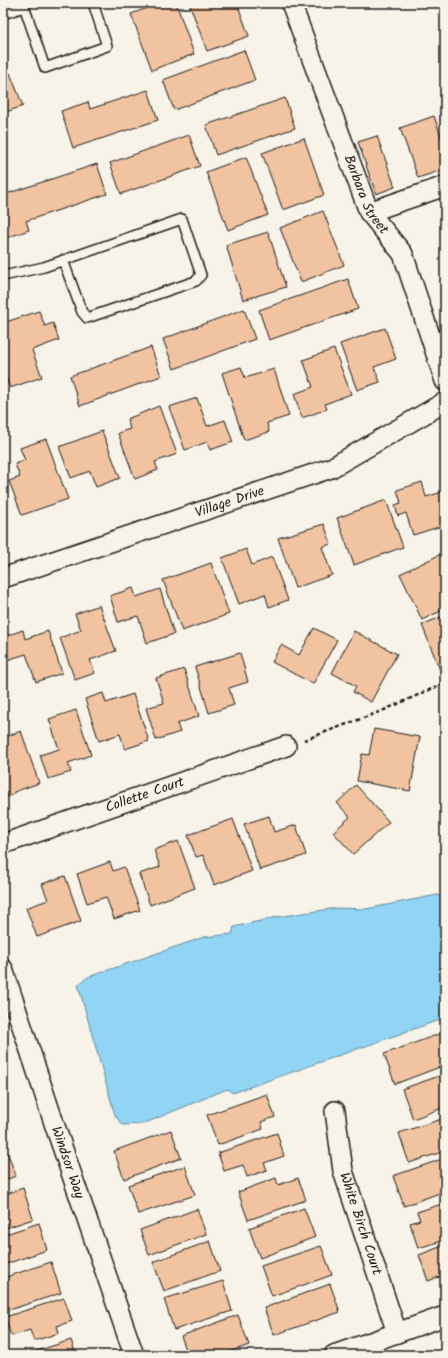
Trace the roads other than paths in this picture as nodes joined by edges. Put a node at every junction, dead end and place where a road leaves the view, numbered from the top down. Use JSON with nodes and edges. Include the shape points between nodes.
{"nodes":[{"id":1,"x":93,"y":3,"type":"edge"},
{"id":2,"x":291,"y":3,"type":"edge"},
{"id":3,"x":23,"y":5,"type":"edge"},
{"id":4,"x":3,"y":14,"type":"edge"},
{"id":5,"x":445,"y":186,"type":"edge"},
{"id":6,"x":369,"y":212,"type":"junction"},
{"id":7,"x":63,"y":260,"type":"junction"},
{"id":8,"x":3,"y":276,"type":"edge"},
{"id":9,"x":445,"y":381,"type":"edge"},
{"id":10,"x":445,"y":402,"type":"edge"},
{"id":11,"x":3,"y":578,"type":"edge"},
{"id":12,"x":286,"y":746,"type":"road end"},
{"id":13,"x":3,"y":844,"type":"edge"},
{"id":14,"x":3,"y":969,"type":"edge"},
{"id":15,"x":335,"y":1111,"type":"dead end"},
{"id":16,"x":445,"y":1316,"type":"edge"},
{"id":17,"x":397,"y":1333,"type":"junction"},
{"id":18,"x":134,"y":1355,"type":"edge"},
{"id":19,"x":334,"y":1355,"type":"edge"}],
"edges":[{"from":1,"to":3,"type":"lane","via":[[107,46],[45,68]]},
{"from":2,"to":6,"type":"street","name":"Barbara Street"},
{"from":3,"to":4,"type":"lane"},
{"from":5,"to":6,"type":"street"},
{"from":6,"to":9,"type":"street","name":"Barbara Street","via":[[403,254]]},
{"from":7,"to":7,"type":"lane","via":[[82,312],[87,318],[196,281],[200,275],[182,219]]},
{"from":7,"to":8,"type":"lane"},
{"from":10,"to":11,"type":"street","name":"Village Drive","via":[[331,468]]},
{"from":12,"to":13,"type":"street","name":"Collette Court"},
{"from":14,"to":18,"type":"street","name":"Windsor Way"},
{"from":15,"to":17,"type":"street","name":"White Birch Court","via":[[342,1171]]},
{"from":16,"to":17,"type":"street"},
{"from":17,"to":19,"type":"street"}]}
